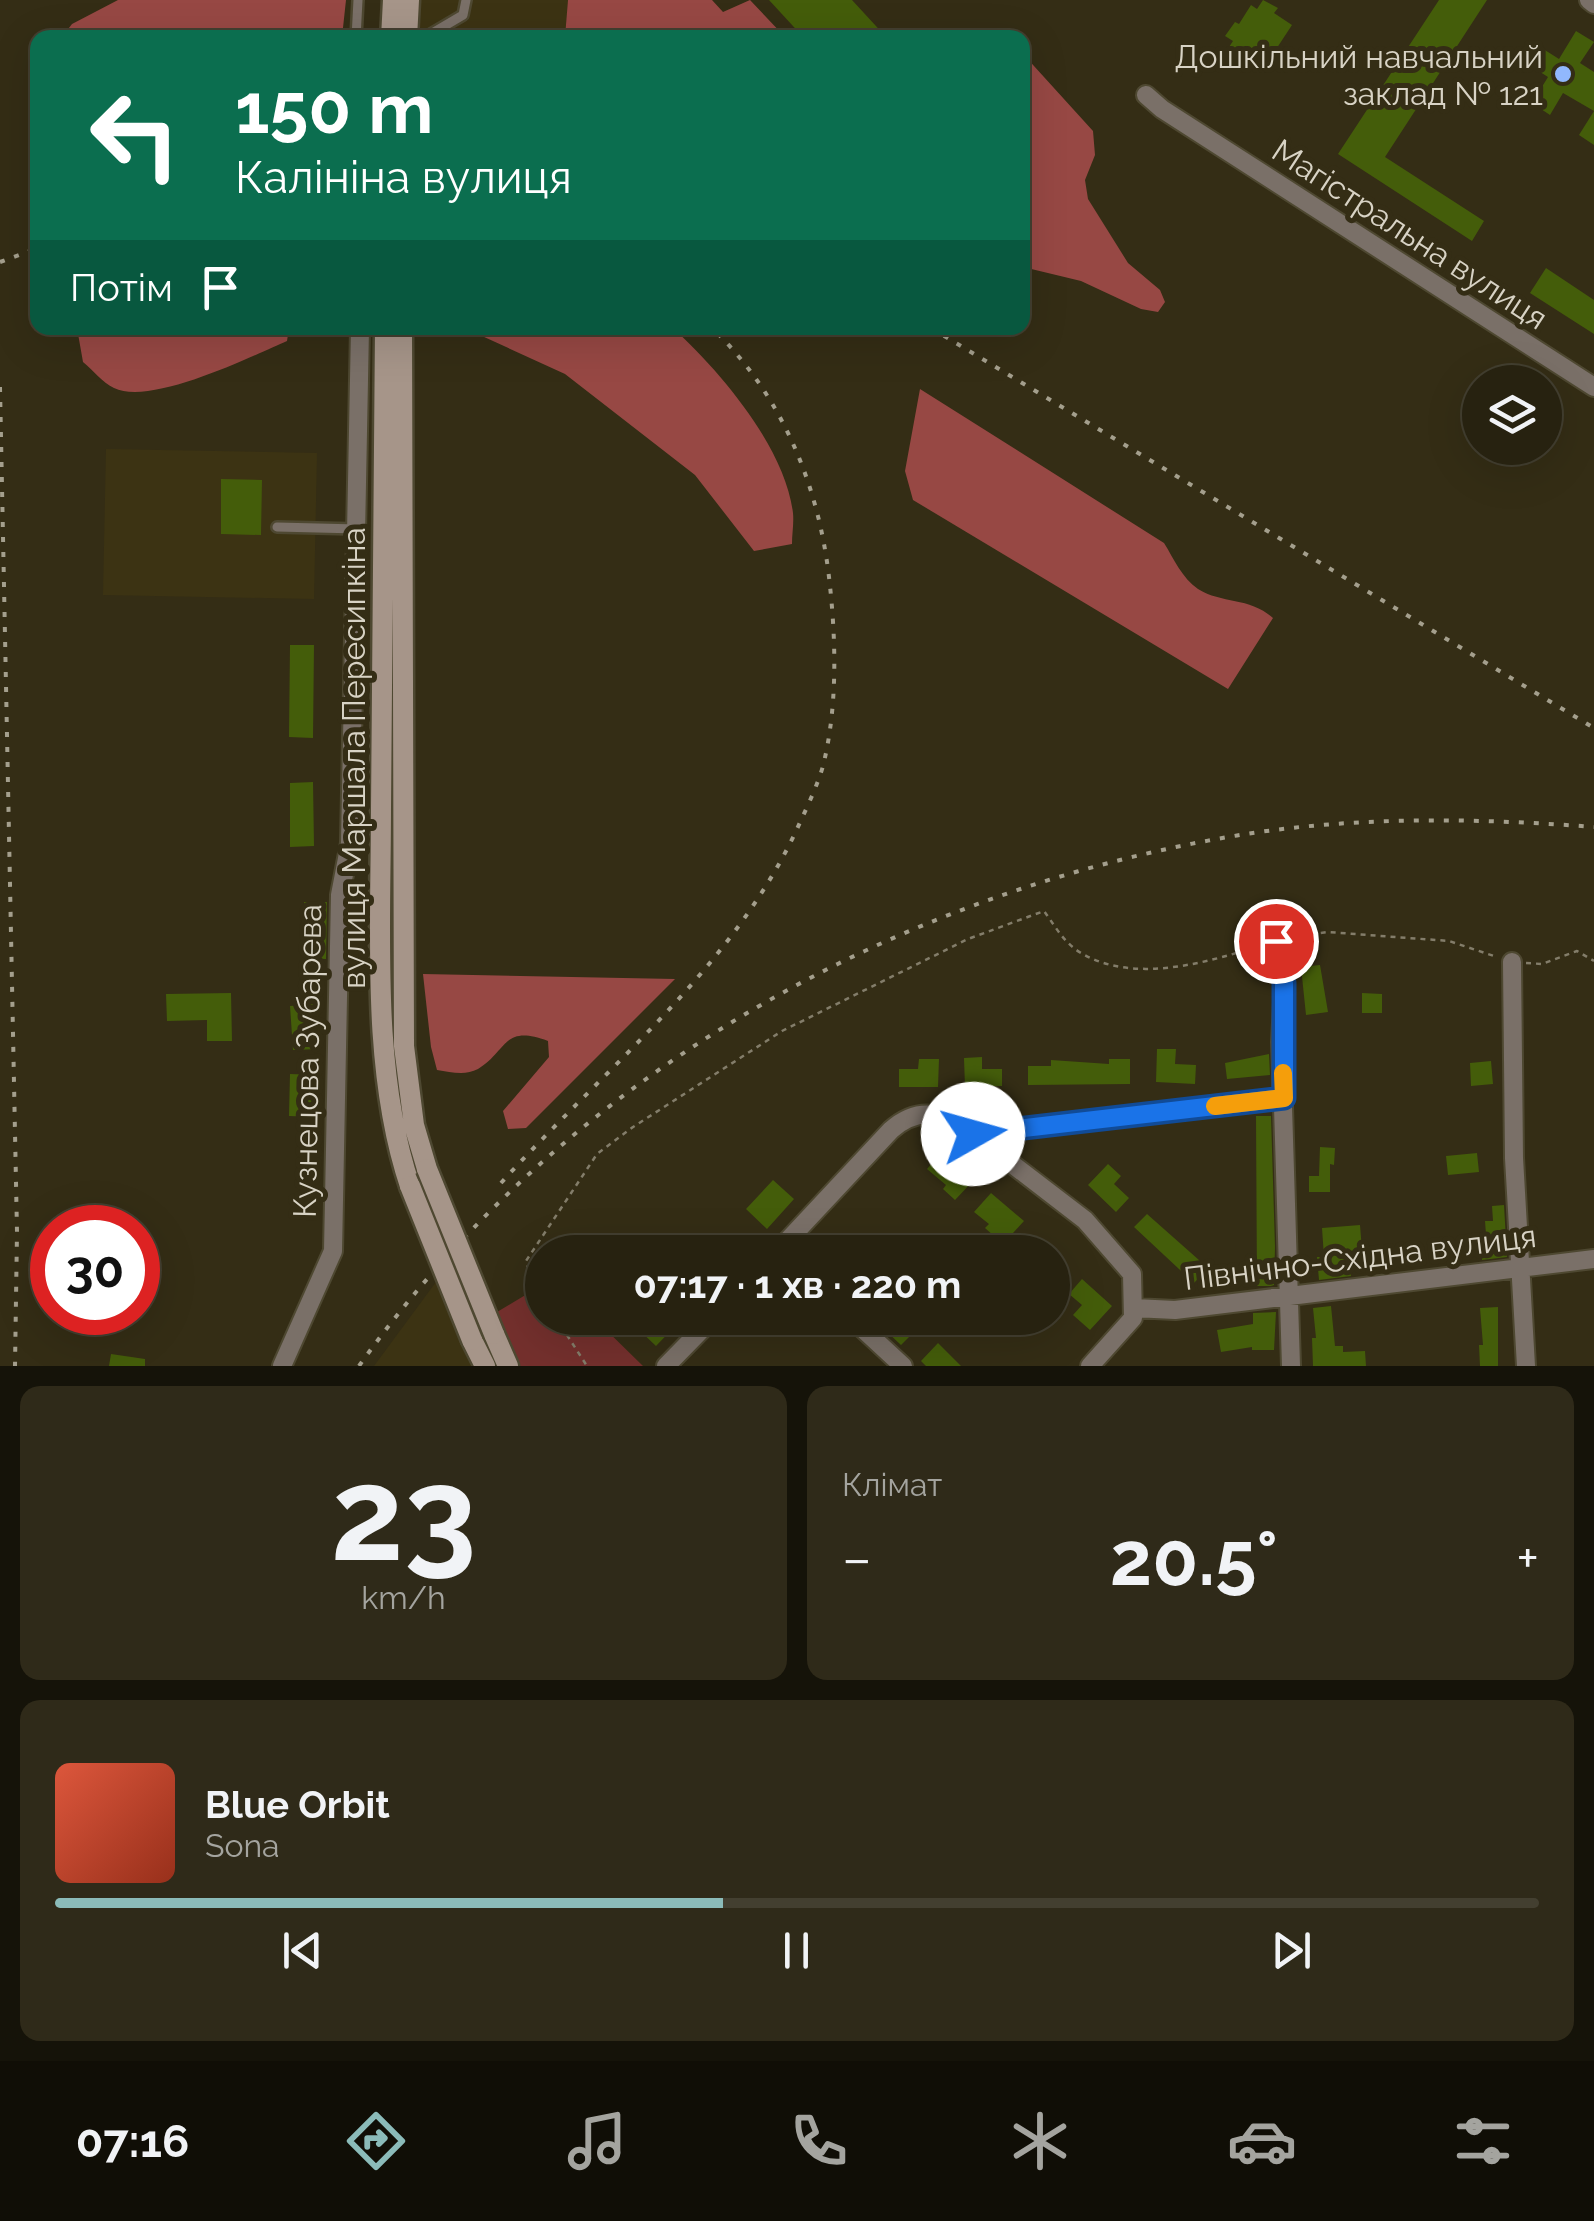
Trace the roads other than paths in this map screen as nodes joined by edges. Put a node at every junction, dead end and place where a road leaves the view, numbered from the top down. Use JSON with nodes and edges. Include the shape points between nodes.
{"nodes":[{"id":1,"x":358,"y":0,"type":"edge"},
{"id":2,"x":393,"y":0,"type":"edge"},
{"id":3,"x":409,"y":0,"type":"edge"},
{"id":4,"x":466,"y":0,"type":"edge"},
{"id":5,"x":356,"y":30,"type":"edge"},
{"id":6,"x":391,"y":30,"type":"edge"},
{"id":7,"x":407,"y":30,"type":"edge"},
{"id":8,"x":438,"y":30,"type":"edge"},
{"id":9,"x":1146,"y":95,"type":"dead end"},
{"id":10,"x":360,"y":335,"type":"edge"},
{"id":11,"x":385,"y":335,"type":"edge"},
{"id":12,"x":402,"y":335,"type":"edge"},
{"id":13,"x":1594,"y":387,"type":"edge"},
{"id":14,"x":277,"y":527,"type":"dead end"},
{"id":15,"x":358,"y":529,"type":"junction"},
{"id":16,"x":1276,"y":941,"type":"road end"},
{"id":17,"x":1512,"y":962,"type":"road end"},
{"id":18,"x":1284,"y":1098,"type":"junction"},
{"id":19,"x":973,"y":1134,"type":"junction"},
{"id":20,"x":793,"y":1235,"type":"edge"},
{"id":21,"x":1594,"y":1259,"type":"edge"},
{"id":22,"x":1518,"y":1270,"type":"junction"},
{"id":23,"x":1290,"y":1294,"type":"junction"},
{"id":24,"x":1133,"y":1313,"type":"junction"},
{"id":25,"x":696,"y":1335,"type":"edge"},
{"id":26,"x":869,"y":1335,"type":"edge"},
{"id":27,"x":282,"y":1366,"type":"edge"},
{"id":28,"x":485,"y":1366,"type":"edge"},
{"id":29,"x":508,"y":1366,"type":"edge"},
{"id":30,"x":666,"y":1366,"type":"edge"},
{"id":31,"x":903,"y":1366,"type":"edge"},
{"id":32,"x":1090,"y":1366,"type":"edge"},
{"id":33,"x":1291,"y":1366,"type":"edge"},
{"id":34,"x":1526,"y":1366,"type":"edge"}],
"edges":[{"from":1,"to":5,"type":"lane"},
{"from":2,"to":6,"type":"main road"},
{"from":3,"to":7,"type":"main road"},
{"from":4,"to":8,"type":"lane","via":[[463,15]]},
{"from":9,"to":13,"type":"street","name":"Магістральна вулиця"},
{"from":10,"to":15,"type":"street","name":"Кузнецова Зубарева"},
{"from":11,"to":28,"type":"main road","name":"вулиця Маршала Пересипкіна","bridge":true,"via":[[383,1039],[393,1129],[410,1186]]},
{"from":12,"to":29,"type":"main road","name":"вулиця Маршала Пересипкіна","bridge":true,"via":[[404,1046],[427,1169]]},
{"from":14,"to":15,"type":"lane"},
{"from":15,"to":27,"type":"street","name":"Кузнецова Зубарева","via":[[350,843],[338,927],[333,1251]]},
{"from":16,"to":18,"type":"street","via":[[1284,983]]},
{"from":17,"to":22,"type":"street"},
{"from":18,"to":19,"type":"street"},
{"from":18,"to":23,"type":"street"},
{"from":19,"to":20,"type":"street","via":[[941,1115],[903,1120]]},
{"from":19,"to":24,"type":"street","via":[[1104,1240],[1132,1274]]},
{"from":21,"to":22,"type":"street","name":"Північно-Східна вулиця"},
{"from":22,"to":23,"type":"street","name":"Північно-Східна вулиця"},
{"from":22,"to":34,"type":"street"},
{"from":23,"to":24,"type":"street","name":"Північно-Східна вулиця"},
{"from":23,"to":33,"type":"street"},
{"from":24,"to":32,"type":"street"},
{"from":25,"to":30,"type":"street"},
{"from":26,"to":31,"type":"street"}]}
